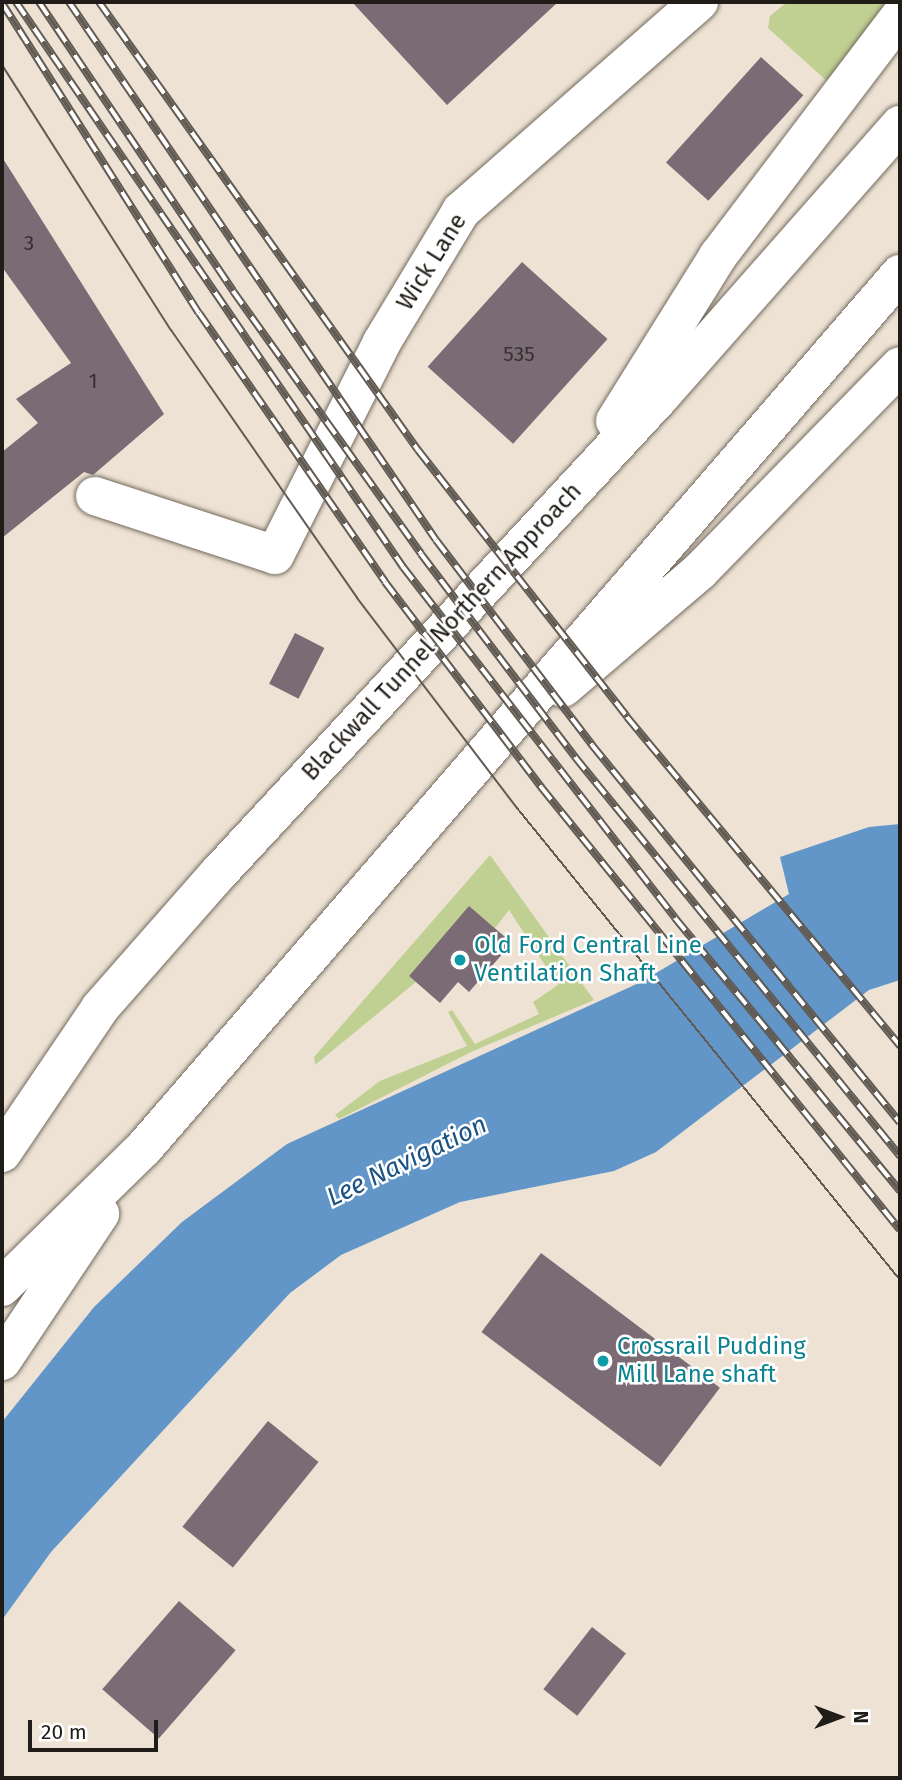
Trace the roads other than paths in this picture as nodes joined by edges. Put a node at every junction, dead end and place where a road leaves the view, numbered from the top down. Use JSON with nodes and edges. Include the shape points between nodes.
{"nodes":[{"id":1,"x":699,"y":2,"type":"edge"},
{"id":2,"x":900,"y":16,"type":"edge"},
{"id":3,"x":900,"y":125,"type":"edge"},
{"id":4,"x":900,"y":274,"type":"edge"},
{"id":5,"x":900,"y":366,"type":"edge"},
{"id":6,"x":95,"y":496,"type":"dead end"},
{"id":7,"x":566,"y":500,"type":"junction"},
{"id":8,"x":469,"y":769,"type":"junction"},
{"id":9,"x":100,"y":1008,"type":"junction"},
{"id":10,"x":2,"y":1110,"type":"edge"},
{"id":11,"x":144,"y":1148,"type":"junction"},
{"id":12,"x":2,"y":1153,"type":"edge"},
{"id":13,"x":2,"y":1287,"type":"edge"},
{"id":14,"x":2,"y":1361,"type":"edge"}],
"edges":[{"from":1,"to":6,"type":"main road","name":"Wick Lane","via":[[461,211],[382,342],[275,555]]},
{"from":2,"to":7,"type":"main road","via":[[718,256]]},
{"from":3,"to":7,"type":"main road","name":"Blackwall Tunnel Northern Approach"},
{"from":4,"to":8,"type":"main road"},
{"from":5,"to":8,"type":"main road","via":[[700,571]]},
{"from":7,"to":9,"type":"main road","name":"Blackwall Tunnel Northern Approach","via":[[215,876]]},
{"from":8,"to":11,"type":"main road"},
{"from":9,"to":10,"type":"main road"},
{"from":9,"to":12,"type":"main road","name":"Blackwall Tunnel Northern Approach"},
{"from":11,"to":13,"type":"main road"},
{"from":11,"to":14,"type":"main road"}]}
